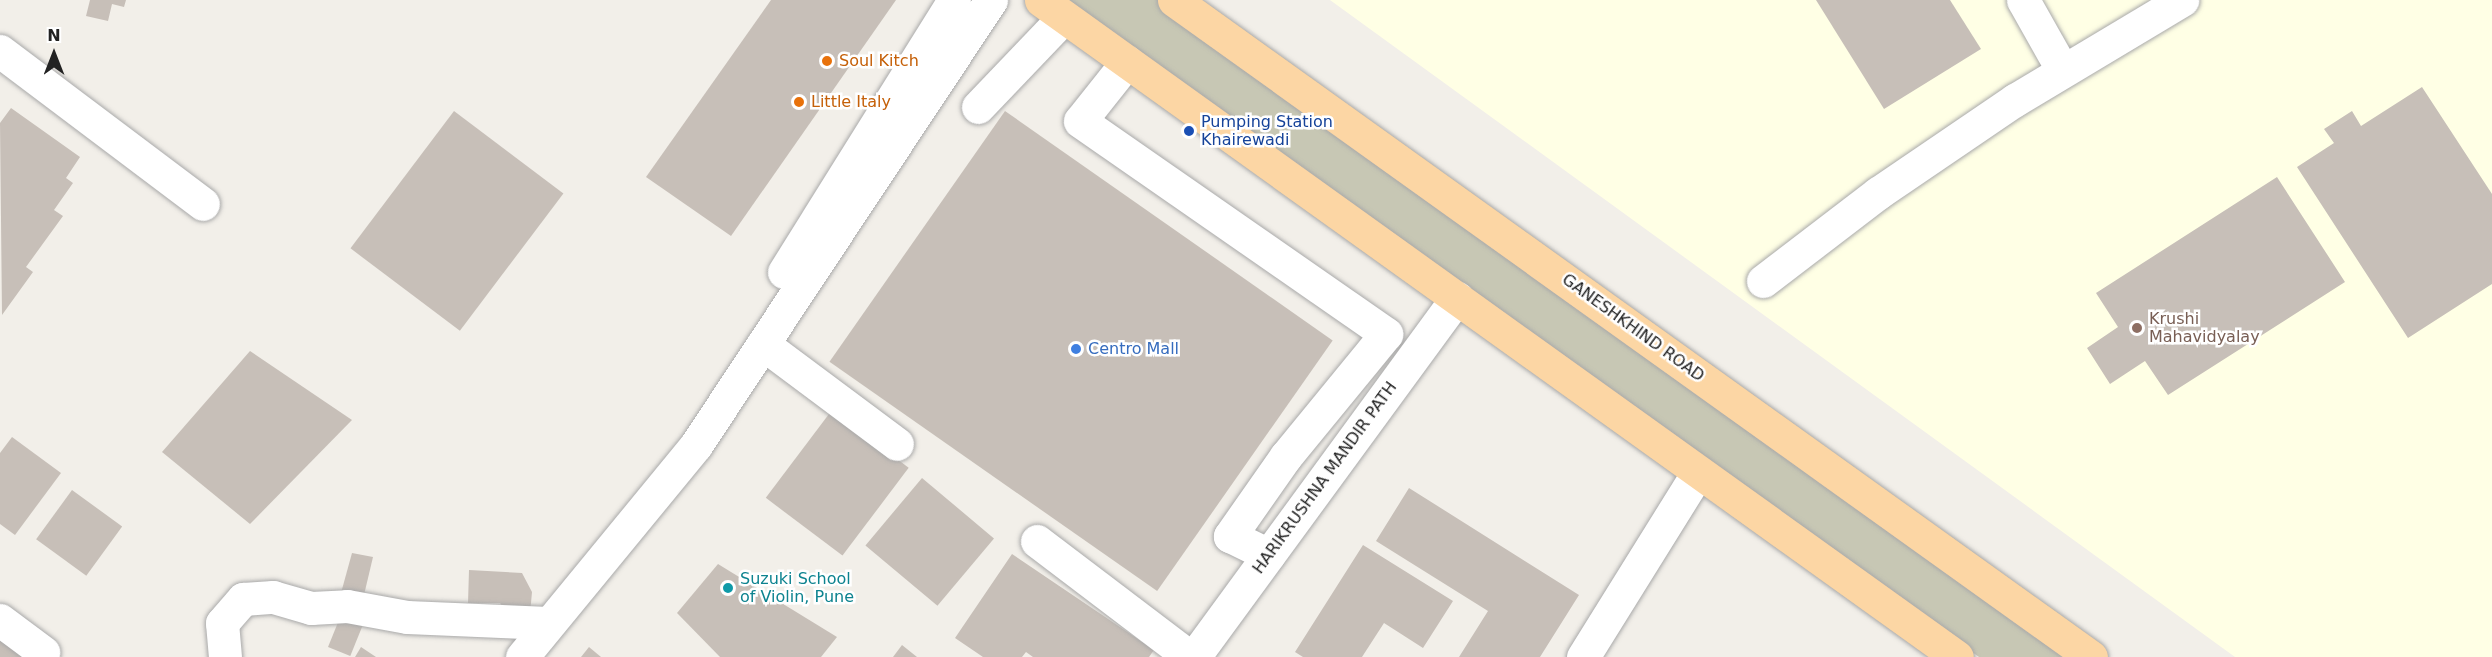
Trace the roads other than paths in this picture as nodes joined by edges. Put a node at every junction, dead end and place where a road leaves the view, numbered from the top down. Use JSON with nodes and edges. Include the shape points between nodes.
{"nodes":[{"id":1,"x":954,"y":0,"type":"edge"},
{"id":2,"x":991,"y":0,"type":"edge"},
{"id":3,"x":1174,"y":0,"type":"edge"},
{"id":4,"x":2023,"y":0,"type":"edge"},
{"id":5,"x":2182,"y":0,"type":"edge"},
{"id":6,"x":1052,"y":8,"type":"edge"},
{"id":7,"x":0,"y":51,"type":"edge"},
{"id":8,"x":1126,"y":62,"type":"junction"},
{"id":9,"x":2063,"y":71,"type":"junction"},
{"id":10,"x":978,"y":107,"type":"dead end"},
{"id":11,"x":203,"y":204,"type":"dead end"},
{"id":12,"x":784,"y":272,"type":"dead end"},
{"id":13,"x":1763,"y":281,"type":"dead end"},
{"id":14,"x":1457,"y":298,"type":"junction"},
{"id":15,"x":763,"y":344,"type":"junction"},
{"id":16,"x":897,"y":444,"type":"dead end"},
{"id":17,"x":1698,"y":472,"type":"junction"},
{"id":18,"x":1037,"y":541,"type":"dead end"},
{"id":19,"x":1269,"y":555,"type":"junction"},
{"id":20,"x":0,"y":620,"type":"edge"},
{"id":21,"x":548,"y":623,"type":"junction"},
{"id":22,"x":43,"y":652,"type":"dead end"},
{"id":23,"x":1940,"y":652,"type":"edge"},
{"id":24,"x":225,"y":657,"type":"edge"},
{"id":25,"x":522,"y":657,"type":"edge"},
{"id":26,"x":1192,"y":657,"type":"edge"},
{"id":27,"x":1583,"y":657,"type":"edge"},
{"id":28,"x":2091,"y":657,"type":"edge"}],
"edges":[{"from":1,"to":12,"type":"street"},
{"from":2,"to":15,"type":"street"},
{"from":3,"to":28,"type":"main road","name":"GANESHKHIND ROAD"},
{"from":4,"to":9,"type":"street"},
{"from":5,"to":9,"type":"street"},
{"from":6,"to":8,"type":"main road"},
{"from":6,"to":10,"type":"street"},
{"from":7,"to":11,"type":"street"},
{"from":8,"to":14,"type":"main road"},
{"from":8,"to":19,"type":"street","via":[[1080,121],[1386,334],[1286,456],[1230,536]]},
{"from":9,"to":13,"type":"street","via":[[1878,194]]},
{"from":14,"to":17,"type":"main road"},
{"from":14,"to":19,"type":"street","name":"HARIKRUSHNA MANDIR PATH"},
{"from":15,"to":16,"type":"street"},
{"from":15,"to":21,"type":"street","via":[[696,445]]},
{"from":17,"to":23,"type":"main road"},
{"from":17,"to":27,"type":"street"},
{"from":18,"to":26,"type":"street"},
{"from":19,"to":26,"type":"street","name":"HARIKRUSHNA MANDIR PATH"},
{"from":20,"to":22,"type":"street"},
{"from":21,"to":24,"type":"street","via":[[407,617],[347,606],[311,608],[273,597],[243,599],[222,623]]},
{"from":21,"to":25,"type":"street"}]}
